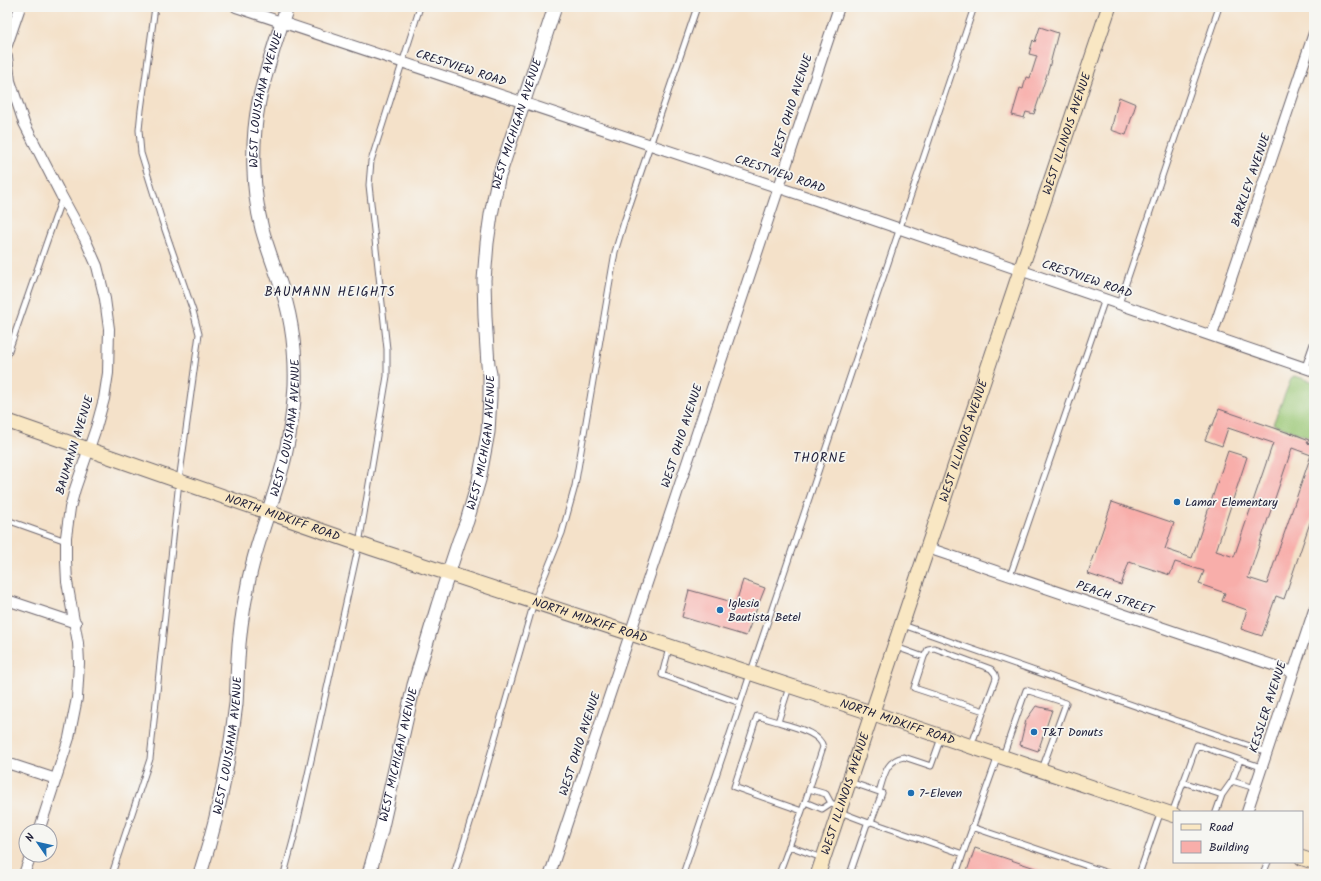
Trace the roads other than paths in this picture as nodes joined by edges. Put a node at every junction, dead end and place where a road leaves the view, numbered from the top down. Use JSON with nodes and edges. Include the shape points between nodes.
{"nodes":[{"id":1,"x":20,"y":7,"type":"edge"},
{"id":2,"x":155,"y":7,"type":"edge"},
{"id":3,"x":236,"y":7,"type":"edge"},
{"id":4,"x":287,"y":7,"type":"edge"},
{"id":5,"x":420,"y":7,"type":"edge"},
{"id":6,"x":555,"y":7,"type":"edge"},
{"id":7,"x":697,"y":7,"type":"edge"},
{"id":8,"x":839,"y":7,"type":"edge"},
{"id":9,"x":974,"y":7,"type":"edge"},
{"id":10,"x":1109,"y":7,"type":"edge"},
{"id":11,"x":1219,"y":7,"type":"edge"},
{"id":12,"x":282,"y":22,"type":"junction"},
{"id":13,"x":1314,"y":33,"type":"edge"},
{"id":14,"x":7,"y":45,"type":"edge"},
{"id":15,"x":7,"y":57,"type":"edge"},
{"id":16,"x":402,"y":62,"type":"junction"},
{"id":17,"x":524,"y":102,"type":"junction"},
{"id":18,"x":651,"y":145,"type":"junction"},
{"id":19,"x":779,"y":188,"type":"junction"},
{"id":20,"x":62,"y":198,"type":"junction"},
{"id":21,"x":899,"y":229,"type":"junction"},
{"id":22,"x":1021,"y":270,"type":"junction"},
{"id":23,"x":1105,"y":299,"type":"junction"},
{"id":24,"x":1120,"y":304,"type":"junction"},
{"id":25,"x":1212,"y":335,"type":"junction"},
{"id":26,"x":1314,"y":341,"type":"edge"},
{"id":27,"x":7,"y":356,"type":"edge"},
{"id":28,"x":1310,"y":369,"type":"edge"},
{"id":29,"x":7,"y":421,"type":"edge"},
{"id":30,"x":88,"y":449,"type":"junction"},
{"id":31,"x":179,"y":481,"type":"junction"},
{"id":32,"x":268,"y":512,"type":"junction"},
{"id":33,"x":7,"y":520,"type":"edge"},
{"id":34,"x":66,"y":541,"type":"junction"},
{"id":35,"x":359,"y":544,"type":"junction"},
{"id":36,"x":928,"y":548,"type":"junction"},
{"id":37,"x":449,"y":574,"type":"junction"},
{"id":38,"x":1010,"y":576,"type":"junction"},
{"id":39,"x":7,"y":600,"type":"edge"},
{"id":40,"x":534,"y":602,"type":"junction"},
{"id":41,"x":1314,"y":610,"type":"edge"},
{"id":42,"x":76,"y":623,"type":"junction"},
{"id":43,"x":902,"y":625,"type":"junction"},
{"id":44,"x":630,"y":634,"type":"junction"},
{"id":45,"x":669,"y":647,"type":"junction"},
{"id":46,"x":895,"y":647,"type":"junction"},
{"id":47,"x":924,"y":657,"type":"junction"},
{"id":48,"x":1293,"y":672,"type":"junction"},
{"id":49,"x":750,"y":673,"type":"junction"},
{"id":50,"x":789,"y":686,"type":"junction"},
{"id":51,"x":740,"y":703,"type":"junction"},
{"id":52,"x":984,"y":711,"type":"junction"},
{"id":53,"x":872,"y":714,"type":"junction"},
{"id":54,"x":778,"y":722,"type":"junction"},
{"id":55,"x":941,"y":736,"type":"junction"},
{"id":56,"x":971,"y":747,"type":"junction"},
{"id":57,"x":1267,"y":752,"type":"junction"},
{"id":58,"x":1000,"y":756,"type":"junction"},
{"id":59,"x":1240,"y":760,"type":"junction"},
{"id":60,"x":7,"y":763,"type":"edge"},
{"id":61,"x":1261,"y":768,"type":"junction"},
{"id":62,"x":1041,"y":770,"type":"junction"},
{"id":63,"x":56,"y":779,"type":"junction"},
{"id":64,"x":1232,"y":781,"type":"junction"},
{"id":65,"x":849,"y":782,"type":"junction"},
{"id":66,"x":1183,"y":782,"type":"junction"},
{"id":67,"x":1255,"y":788,"type":"junction"},
{"id":68,"x":809,"y":789,"type":"junction"},
{"id":69,"x":879,"y":792,"type":"junction"},
{"id":70,"x":1222,"y":796,"type":"junction"},
{"id":71,"x":804,"y":802,"type":"junction"},
{"id":72,"x":837,"y":807,"type":"junction"},
{"id":73,"x":802,"y":811,"type":"junction"},
{"id":74,"x":1216,"y":811,"type":"edge"},
{"id":75,"x":1247,"y":811,"type":"edge"},
{"id":76,"x":1169,"y":813,"type":"edge"},
{"id":77,"x":870,"y":822,"type":"junction"},
{"id":78,"x":42,"y":823,"type":"edge"},
{"id":79,"x":972,"y":827,"type":"junction"},
{"id":80,"x":789,"y":846,"type":"junction"},
{"id":81,"x":963,"y":854,"type":"junction"},
{"id":82,"x":823,"y":858,"type":"junction"},
{"id":83,"x":1303,"y":858,"type":"edge"},
{"id":84,"x":1314,"y":862,"type":"edge"},
{"id":85,"x":27,"y":863,"type":"edge"},
{"id":86,"x":1268,"y":863,"type":"edge"},
{"id":87,"x":24,"y":874,"type":"edge"},
{"id":88,"x":112,"y":874,"type":"edge"},
{"id":89,"x":200,"y":874,"type":"edge"},
{"id":90,"x":284,"y":874,"type":"edge"},
{"id":91,"x":369,"y":874,"type":"edge"},
{"id":92,"x":454,"y":874,"type":"edge"},
{"id":93,"x":550,"y":874,"type":"edge"},
{"id":94,"x":683,"y":874,"type":"edge"},
{"id":95,"x":779,"y":874,"type":"edge"},
{"id":96,"x":818,"y":874,"type":"edge"},
{"id":97,"x":850,"y":874,"type":"edge"},
{"id":98,"x":956,"y":874,"type":"edge"},
{"id":99,"x":1111,"y":874,"type":"edge"},
{"id":100,"x":1139,"y":874,"type":"edge"},
{"id":101,"x":1263,"y":874,"type":"edge"}],
"edges":[{"from":1,"to":14,"type":"street"},
{"from":2,"to":31,"type":"lane","via":[[140,117],[141,153],[199,334]]},
{"from":3,"to":12,"type":"street","name":"CRESTVIEW ROAD"},
{"from":4,"to":12,"type":"street","name":"WEST LOUISIANA AVENUE"},
{"from":5,"to":16,"type":"lane"},
{"from":6,"to":17,"type":"street","name":"WEST MICHIGAN AVENUE"},
{"from":7,"to":18,"type":"lane"},
{"from":8,"to":19,"type":"street","name":"WEST OHIO AVENUE"},
{"from":9,"to":21,"type":"lane"},
{"from":10,"to":22,"type":"main road","name":"WEST ILLINOIS AVENUE"},
{"from":11,"to":24,"type":"lane"},
{"from":12,"to":16,"type":"street","name":"CRESTVIEW ROAD"},
{"from":12,"to":32,"type":"street","name":"WEST LOUISIANA AVENUE","via":[[260,99],[254,152],[258,206],[269,253],[279,278],[287,310],[294,366],[294,395],[285,457]]},
{"from":13,"to":25,"type":"street","name":"BARKLEY AVENUE"},
{"from":15,"to":20,"type":"street","name":"BAUMANN AVENUE","via":[[10,81],[24,123]]},
{"from":16,"to":17,"type":"street","name":"CRESTVIEW ROAD"},
{"from":16,"to":35,"type":"lane","via":[[371,161],[369,185],[387,349],[386,376]]},
{"from":17,"to":18,"type":"street","name":"CRESTVIEW ROAD"},
{"from":17,"to":37,"type":"street","name":"WEST MICHIGAN AVENUE","via":[[498,179],[487,243],[484,298],[490,396],[487,438],[468,521]]},
{"from":18,"to":19,"type":"street","name":"CRESTVIEW ROAD"},
{"from":18,"to":40,"type":"lane","via":[[615,252],[576,486],[562,533]]},
{"from":19,"to":21,"type":"street","name":"CRESTVIEW ROAD"},
{"from":19,"to":44,"type":"street","name":"WEST OHIO AVENUE"},
{"from":20,"to":27,"type":"lane"},
{"from":20,"to":30,"type":"street","name":"BAUMANN AVENUE","via":[[86,239],[97,266],[108,316],[106,381],[98,421]]},
{"from":21,"to":22,"type":"street","name":"CRESTVIEW ROAD"},
{"from":21,"to":49,"type":"lane"},
{"from":22,"to":23,"type":"street","name":"CRESTVIEW ROAD"},
{"from":22,"to":36,"type":"main road","name":"WEST ILLINOIS AVENUE"},
{"from":23,"to":24,"type":"street","name":"CRESTVIEW ROAD"},
{"from":23,"to":38,"type":"lane"},
{"from":24,"to":25,"type":"street","name":"CRESTVIEW ROAD"},
{"from":25,"to":28,"type":"street","name":"CRESTVIEW ROAD"},
{"from":26,"to":28,"type":"lane"},
{"from":29,"to":30,"type":"main road","name":"NORTH MIDKIFF ROAD"},
{"from":30,"to":31,"type":"main road","name":"NORTH MIDKIFF ROAD"},
{"from":30,"to":34,"type":"street","name":"BAUMANN AVENUE","via":[[70,508]]},
{"from":31,"to":32,"type":"main road","name":"NORTH MIDKIFF ROAD"},
{"from":31,"to":88,"type":"lane","via":[[150,758]]},
{"from":32,"to":35,"type":"main road","name":"NORTH MIDKIFF ROAD"},
{"from":32,"to":89,"type":"street","name":"WEST LOUISIANA AVENUE","via":[[252,564],[244,605],[236,705],[224,785]]},
{"from":33,"to":34,"type":"lane"},
{"from":34,"to":42,"type":"street","name":"BAUMANN AVENUE","via":[[67,582]]},
{"from":35,"to":37,"type":"main road","name":"NORTH MIDKIFF ROAD"},
{"from":35,"to":90,"type":"lane"},
{"from":36,"to":38,"type":"street","name":"PEACH STREET"},
{"from":36,"to":43,"type":"main road","name":"WEST ILLINOIS AVENUE"},
{"from":37,"to":40,"type":"main road","name":"NORTH MIDKIFF ROAD"},
{"from":37,"to":91,"type":"street","name":"WEST MICHIGAN AVENUE","via":[[414,685]]},
{"from":38,"to":48,"type":"street","name":"PEACH STREET"},
{"from":39,"to":42,"type":"street"},
{"from":40,"to":44,"type":"main road","name":"NORTH MIDKIFF ROAD"},
{"from":40,"to":92,"type":"lane"},
{"from":41,"to":48,"type":"street","name":"KESSLER AVENUE"},
{"from":42,"to":63,"type":"street","name":"BAUMANN AVENUE","via":[[79,663],[77,698],[69,738]]},
{"from":43,"to":46,"type":"main road","name":"WEST ILLINOIS AVENUE"},
{"from":43,"to":57,"type":"lane"},
{"from":44,"to":45,"type":"main road","name":"NORTH MIDKIFF ROAD"},
{"from":44,"to":93,"type":"street","name":"WEST OHIO AVENUE"},
{"from":45,"to":49,"type":"main road","name":"NORTH MIDKIFF ROAD"},
{"from":45,"to":51,"type":"lane","via":[[662,675]]},
{"from":46,"to":47,"type":"lane"},
{"from":46,"to":53,"type":"main road","name":"WEST ILLINOIS AVENUE"},
{"from":47,"to":52,"type":"lane","via":[[914,688]]},
{"from":47,"to":52,"type":"lane","via":[[928,649],[934,648],[991,669],[996,678]]},
{"from":48,"to":57,"type":"street","name":"KESSLER AVENUE"},
{"from":49,"to":50,"type":"main road","name":"NORTH MIDKIFF ROAD"},
{"from":49,"to":51,"type":"lane"},
{"from":50,"to":53,"type":"main road","name":"NORTH MIDKIFF ROAD"},
{"from":50,"to":54,"type":"lane"},
{"from":51,"to":94,"type":"lane"},
{"from":52,"to":56,"type":"lane"},
{"from":53,"to":55,"type":"main road","name":"NORTH MIDKIFF ROAD"},
{"from":53,"to":65,"type":"main road","name":"WEST ILLINOIS AVENUE"},
{"from":54,"to":68,"type":"lane","via":[[812,734],[822,743],[823,747]]},
{"from":54,"to":73,"type":"lane","via":[[757,716],[734,787]]},
{"from":55,"to":56,"type":"main road","name":"NORTH MIDKIFF ROAD"},
{"from":55,"to":69,"type":"lane","via":[[931,766],[904,757],[892,762],[887,767]]},
{"from":56,"to":58,"type":"main road","name":"NORTH MIDKIFF ROAD"},
{"from":57,"to":61,"type":"street","name":"KESSLER AVENUE"},
{"from":58,"to":62,"type":"main road","name":"NORTH MIDKIFF ROAD"},
{"from":58,"to":62,"type":"lane","via":[[1026,690],[1059,700],[1066,703]]},
{"from":58,"to":79,"type":"lane"},
{"from":59,"to":61,"type":"lane"},
{"from":59,"to":64,"type":"lane"},
{"from":59,"to":66,"type":"lane","via":[[1197,745]]},
{"from":60,"to":63,"type":"street"},
{"from":61,"to":67,"type":"street","name":"KESSLER AVENUE"},
{"from":62,"to":76,"type":"main road","name":"NORTH MIDKIFF ROAD"},
{"from":63,"to":78,"type":"street","name":"BAUMANN AVENUE"},
{"from":64,"to":67,"type":"lane"},
{"from":64,"to":70,"type":"lane"},
{"from":65,"to":69,"type":"lane"},
{"from":65,"to":72,"type":"main road","name":"WEST ILLINOIS AVENUE"},
{"from":66,"to":70,"type":"lane"},
{"from":66,"to":76,"type":"lane"},
{"from":67,"to":75,"type":"street","name":"KESSLER AVENUE"},
{"from":68,"to":71,"type":"lane"},
{"from":68,"to":72,"type":"lane","via":[[826,794]]},
{"from":69,"to":77,"type":"lane","via":[[882,792]]},
{"from":70,"to":74,"type":"lane"},
{"from":71,"to":72,"type":"lane","via":[[822,808]]},
{"from":71,"to":73,"type":"lane"},
{"from":72,"to":77,"type":"lane"},
{"from":72,"to":82,"type":"main road","name":"WEST ILLINOIS AVENUE"},
{"from":73,"to":80,"type":"lane"},
{"from":76,"to":100,"type":"lane"},
{"from":77,"to":81,"type":"lane"},
{"from":77,"to":97,"type":"lane","via":[[867,824]]},
{"from":79,"to":81,"type":"lane"},
{"from":79,"to":99,"type":"lane"},
{"from":80,"to":82,"type":"lane"},
{"from":80,"to":95,"type":"lane"},
{"from":81,"to":98,"type":"lane"},
{"from":82,"to":96,"type":"main road","name":"WEST ILLINOIS AVENUE"},
{"from":83,"to":84,"type":"main road"},
{"from":85,"to":87,"type":"street"},
{"from":86,"to":101,"type":"lane"}]}
